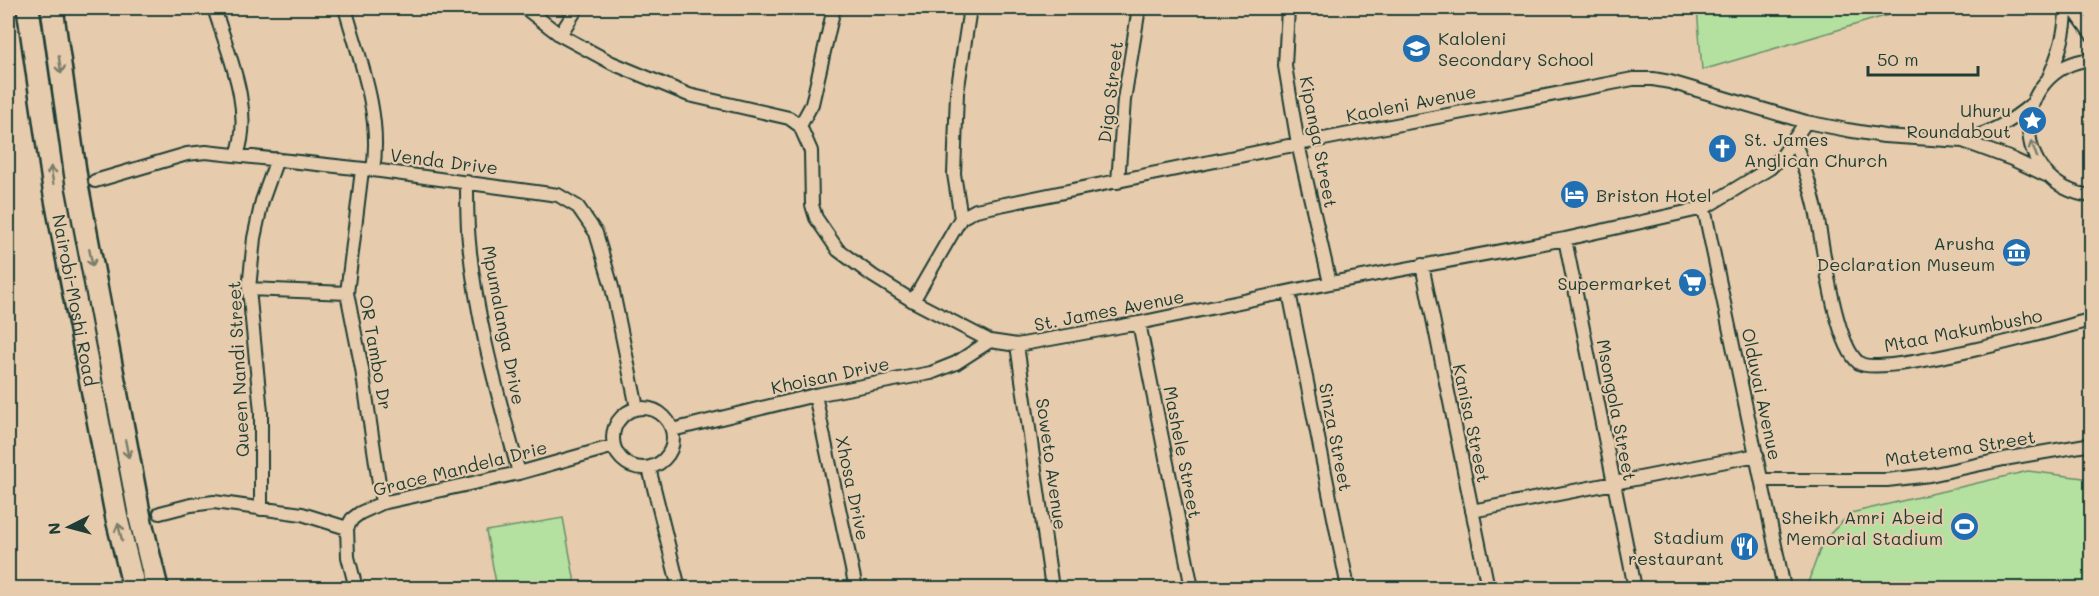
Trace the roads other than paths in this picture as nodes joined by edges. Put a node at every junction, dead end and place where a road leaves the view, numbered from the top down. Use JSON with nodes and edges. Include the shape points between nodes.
{"nodes":[{"id":1,"x":28,"y":8,"type":"edge"},
{"id":2,"x":52,"y":8,"type":"edge"},
{"id":3,"x":214,"y":8,"type":"edge"},
{"id":4,"x":345,"y":8,"type":"edge"},
{"id":5,"x":525,"y":8,"type":"edge"},
{"id":6,"x":577,"y":8,"type":"edge"},
{"id":7,"x":834,"y":8,"type":"edge"},
{"id":8,"x":970,"y":8,"type":"edge"},
{"id":9,"x":1139,"y":8,"type":"edge"},
{"id":10,"x":1288,"y":8,"type":"edge"},
{"id":11,"x":2066,"y":8,"type":"edge"},
{"id":12,"x":2073,"y":8,"type":"edge"},
{"id":13,"x":560,"y":35,"type":"junction"},
{"id":14,"x":2091,"y":35,"type":"edge"},
{"id":15,"x":2091,"y":59,"type":"edge"},
{"id":16,"x":2048,"y":78,"type":"junction"},
{"id":17,"x":2032,"y":104,"type":"junction"},
{"id":18,"x":1806,"y":122,"type":"junction"},
{"id":19,"x":800,"y":126,"type":"junction"},
{"id":20,"x":1794,"y":141,"type":"junction"},
{"id":21,"x":1964,"y":141,"type":"junction"},
{"id":22,"x":1298,"y":144,"type":"junction"},
{"id":23,"x":237,"y":155,"type":"junction"},
{"id":24,"x":277,"y":159,"type":"junction"},
{"id":25,"x":368,"y":170,"type":"junction"},
{"id":26,"x":2046,"y":175,"type":"junction"},
{"id":27,"x":95,"y":182,"type":"dead end"},
{"id":28,"x":467,"y":182,"type":"junction"},
{"id":29,"x":1118,"y":182,"type":"junction"},
{"id":30,"x":2086,"y":195,"type":"edge"},
{"id":31,"x":2091,"y":202,"type":"edge"},
{"id":32,"x":1704,"y":208,"type":"junction"},
{"id":33,"x":961,"y":218,"type":"junction"},
{"id":34,"x":1565,"y":239,"type":"junction"},
{"id":35,"x":1422,"y":265,"type":"junction"},
{"id":36,"x":1330,"y":283,"type":"junction"},
{"id":37,"x":249,"y":289,"type":"junction"},
{"id":38,"x":1289,"y":292,"type":"junction"},
{"id":39,"x":347,"y":293,"type":"junction"},
{"id":40,"x":913,"y":301,"type":"junction"},
{"id":41,"x":2091,"y":319,"type":"edge"},
{"id":42,"x":1139,"y":324,"type":"junction"},
{"id":43,"x":990,"y":341,"type":"junction"},
{"id":44,"x":1017,"y":345,"type":"junction"},
{"id":45,"x":815,"y":395,"type":"junction"},
{"id":46,"x":637,"y":408,"type":"junction"},
{"id":47,"x":672,"y":430,"type":"junction"},
{"id":48,"x":2091,"y":444,"type":"edge"},
{"id":49,"x":614,"y":446,"type":"junction"},
{"id":50,"x":1757,"y":455,"type":"junction"},
{"id":51,"x":649,"y":468,"type":"junction"},
{"id":52,"x":519,"y":473,"type":"junction"},
{"id":53,"x":1762,"y":480,"type":"junction"},
{"id":54,"x":1613,"y":483,"type":"junction"},
{"id":55,"x":382,"y":503,"type":"junction"},
{"id":56,"x":261,"y":509,"type":"junction"},
{"id":57,"x":1472,"y":511,"type":"junction"},
{"id":58,"x":160,"y":513,"type":"dead end"},
{"id":59,"x":347,"y":528,"type":"junction"},
{"id":60,"x":134,"y":588,"type":"edge"},
{"id":61,"x":158,"y":588,"type":"edge"},
{"id":62,"x":356,"y":588,"type":"edge"},
{"id":63,"x":680,"y":588,"type":"edge"},
{"id":64,"x":856,"y":588,"type":"edge"},
{"id":65,"x":1052,"y":588,"type":"edge"},
{"id":66,"x":1192,"y":588,"type":"edge"},
{"id":67,"x":1345,"y":588,"type":"edge"},
{"id":68,"x":1488,"y":588,"type":"edge"},
{"id":69,"x":1635,"y":588,"type":"edge"},
{"id":70,"x":1784,"y":588,"type":"edge"}],
"edges":[{"from":60,"to":1,"type":"highway","name":"Nairobi-Moshi Road","one_way":true,"via":[[117,519],[54,189]]},
{"from":2,"to":61,"type":"highway","name":"Nairobi-Moshi Road","one_way":true,"via":[[77,185],[140,518]]},
{"from":3,"to":23,"type":"street","via":[[241,102],[243,140]]},
{"from":4,"to":25,"type":"street","name":"OR Tambo Dr","via":[[371,101],[376,137]]},
{"from":5,"to":13,"type":"street"},
{"from":6,"to":13,"type":"street"},
{"from":7,"to":19,"type":"street","via":[[812,104]]},
{"from":8,"to":33,"type":"street","via":[[957,93],[954,174]]},
{"from":9,"to":29,"type":"street","name":"Digo Street","via":[[1124,100]]},
{"from":10,"to":22,"type":"street","name":"Kipanga Street","via":[[1286,66]]},
{"from":11,"to":16,"type":"street","via":[[2060,52]]},
{"from":12,"to":14,"type":"street"},
{"from":13,"to":19,"type":"street","via":[[612,63],[689,95],[789,118]]},
{"from":15,"to":16,"type":"street","via":[[2063,67]]},
{"from":16,"to":17,"type":"street"},
{"from":17,"to":21,"type":"street","name":"Kaoleni Avenue","via":[[2010,122]]},
{"from":26,"to":17,"type":"street","one_way":true,"via":[[2032,149],[2028,126]]},
{"from":18,"to":20,"type":"street","name":"St. James Avenue"},
{"from":18,"to":21,"type":"street","name":"Kaoleni Avenue","via":[[1884,136]]},
{"from":18,"to":22,"type":"street","name":"Kaoleni Avenue","via":[[1670,82],[1633,79]]},
{"from":19,"to":40,"type":"street","name":"St. James Avenue","via":[[811,150],[812,205],[823,230],[838,250]]},
{"from":20,"to":32,"type":"street","name":"St. James Avenue","via":[[1770,168]]},
{"from":20,"to":41,"type":"street","name":"Mtaa Makumbusho","via":[[1807,172],[1838,321],[1851,354],[1861,364],[1904,364]]},
{"from":21,"to":26,"type":"street","name":"Kaoleni Avenue"},
{"from":22,"to":29,"type":"street","name":"Kaoleni Avenue"},
{"from":22,"to":36,"type":"street","name":"Kipanga Street"},
{"from":23,"to":24,"type":"street","name":"Venda Drive"},
{"from":23,"to":27,"type":"street","name":"Venda Drive","via":[[187,154]]},
{"from":24,"to":25,"type":"street","name":"Venda Drive"},
{"from":24,"to":37,"type":"street","name":"Queen Nandi Street","via":[[254,238]]},
{"from":25,"to":28,"type":"street","name":"Venda Drive"},
{"from":25,"to":39,"type":"street","name":"OR Tambo Dr"},
{"from":26,"to":30,"type":"street","via":[[2059,185]]},
{"from":28,"to":46,"type":"street","name":"Venda Drive","via":[[558,195],[578,207],[596,233],[612,287]]},
{"from":28,"to":52,"type":"street","name":"Mpumalanga Drive","via":[[468,241],[474,283]]},
{"from":29,"to":33,"type":"street","name":"Kaoleni Avenue","via":[[976,210]]},
{"from":30,"to":31,"type":"street"},
{"from":32,"to":34,"type":"street","name":"St. James Avenue"},
{"from":32,"to":50,"type":"street","name":"Olduvai Avenue"},
{"from":33,"to":40,"type":"street"},
{"from":34,"to":35,"type":"street","name":"St. James Avenue"},
{"from":34,"to":54,"type":"street","name":"Msongola Street"},
{"from":35,"to":36,"type":"street","name":"St. James Avenue"},
{"from":35,"to":57,"type":"street","name":"Kanisa Street"},
{"from":36,"to":38,"type":"street","name":"St. James Avenue"},
{"from":37,"to":39,"type":"street"},
{"from":37,"to":56,"type":"street","name":"Queen Nandi Street","via":[[261,412]]},
{"from":38,"to":42,"type":"street","name":"St. James Avenue"},
{"from":38,"to":67,"type":"street","name":"Sinza Street"},
{"from":39,"to":55,"type":"street","name":"OR Tambo Dr"},
{"from":40,"to":43,"type":"street","name":"St. James Avenue"},
{"from":42,"to":44,"type":"street","name":"St. James Avenue"},
{"from":42,"to":66,"type":"street","name":"Mashele Street"},
{"from":43,"to":44,"type":"street","name":"St. James Avenue"},
{"from":43,"to":45,"type":"street","name":"Khoisan Drive","via":[[956,363],[931,373]]},
{"from":44,"to":65,"type":"street","name":"Soweto Avenue"},
{"from":45,"to":47,"type":"street","name":"Khoisan Drive"},
{"from":45,"to":64,"type":"street","name":"Xhosa Drive"},
{"from":46,"to":47,"type":"street","via":[[661,414]]},
{"from":46,"to":49,"type":"street","via":[[617,421]]},
{"from":47,"to":51,"type":"street","via":[[671,450],[658,465]]},
{"from":48,"to":53,"type":"street","name":"Matetema Street","via":[[1887,480]]},
{"from":49,"to":51,"type":"street","via":[[629,465]]},
{"from":49,"to":52,"type":"street","name":"Grace Mandela Drie"},
{"from":50,"to":53,"type":"street","name":"Olduvai Avenue"},
{"from":50,"to":54,"type":"street"},
{"from":51,"to":63,"type":"street"},
{"from":52,"to":55,"type":"street","name":"Grace Mandela Drie"},
{"from":53,"to":70,"type":"street","name":"Olduvai Avenue"},
{"from":54,"to":57,"type":"street"},
{"from":54,"to":69,"type":"street","name":"Msongola Street"},
{"from":55,"to":59,"type":"street","name":"Grace Mandela Drie","via":[[360,513]]},
{"from":56,"to":58,"type":"street","via":[[214,502]]},
{"from":56,"to":59,"type":"street","via":[[302,514]]},
{"from":57,"to":68,"type":"street","name":"Kanisa Street"},
{"from":59,"to":62,"type":"street","via":[[348,557]]}]}
